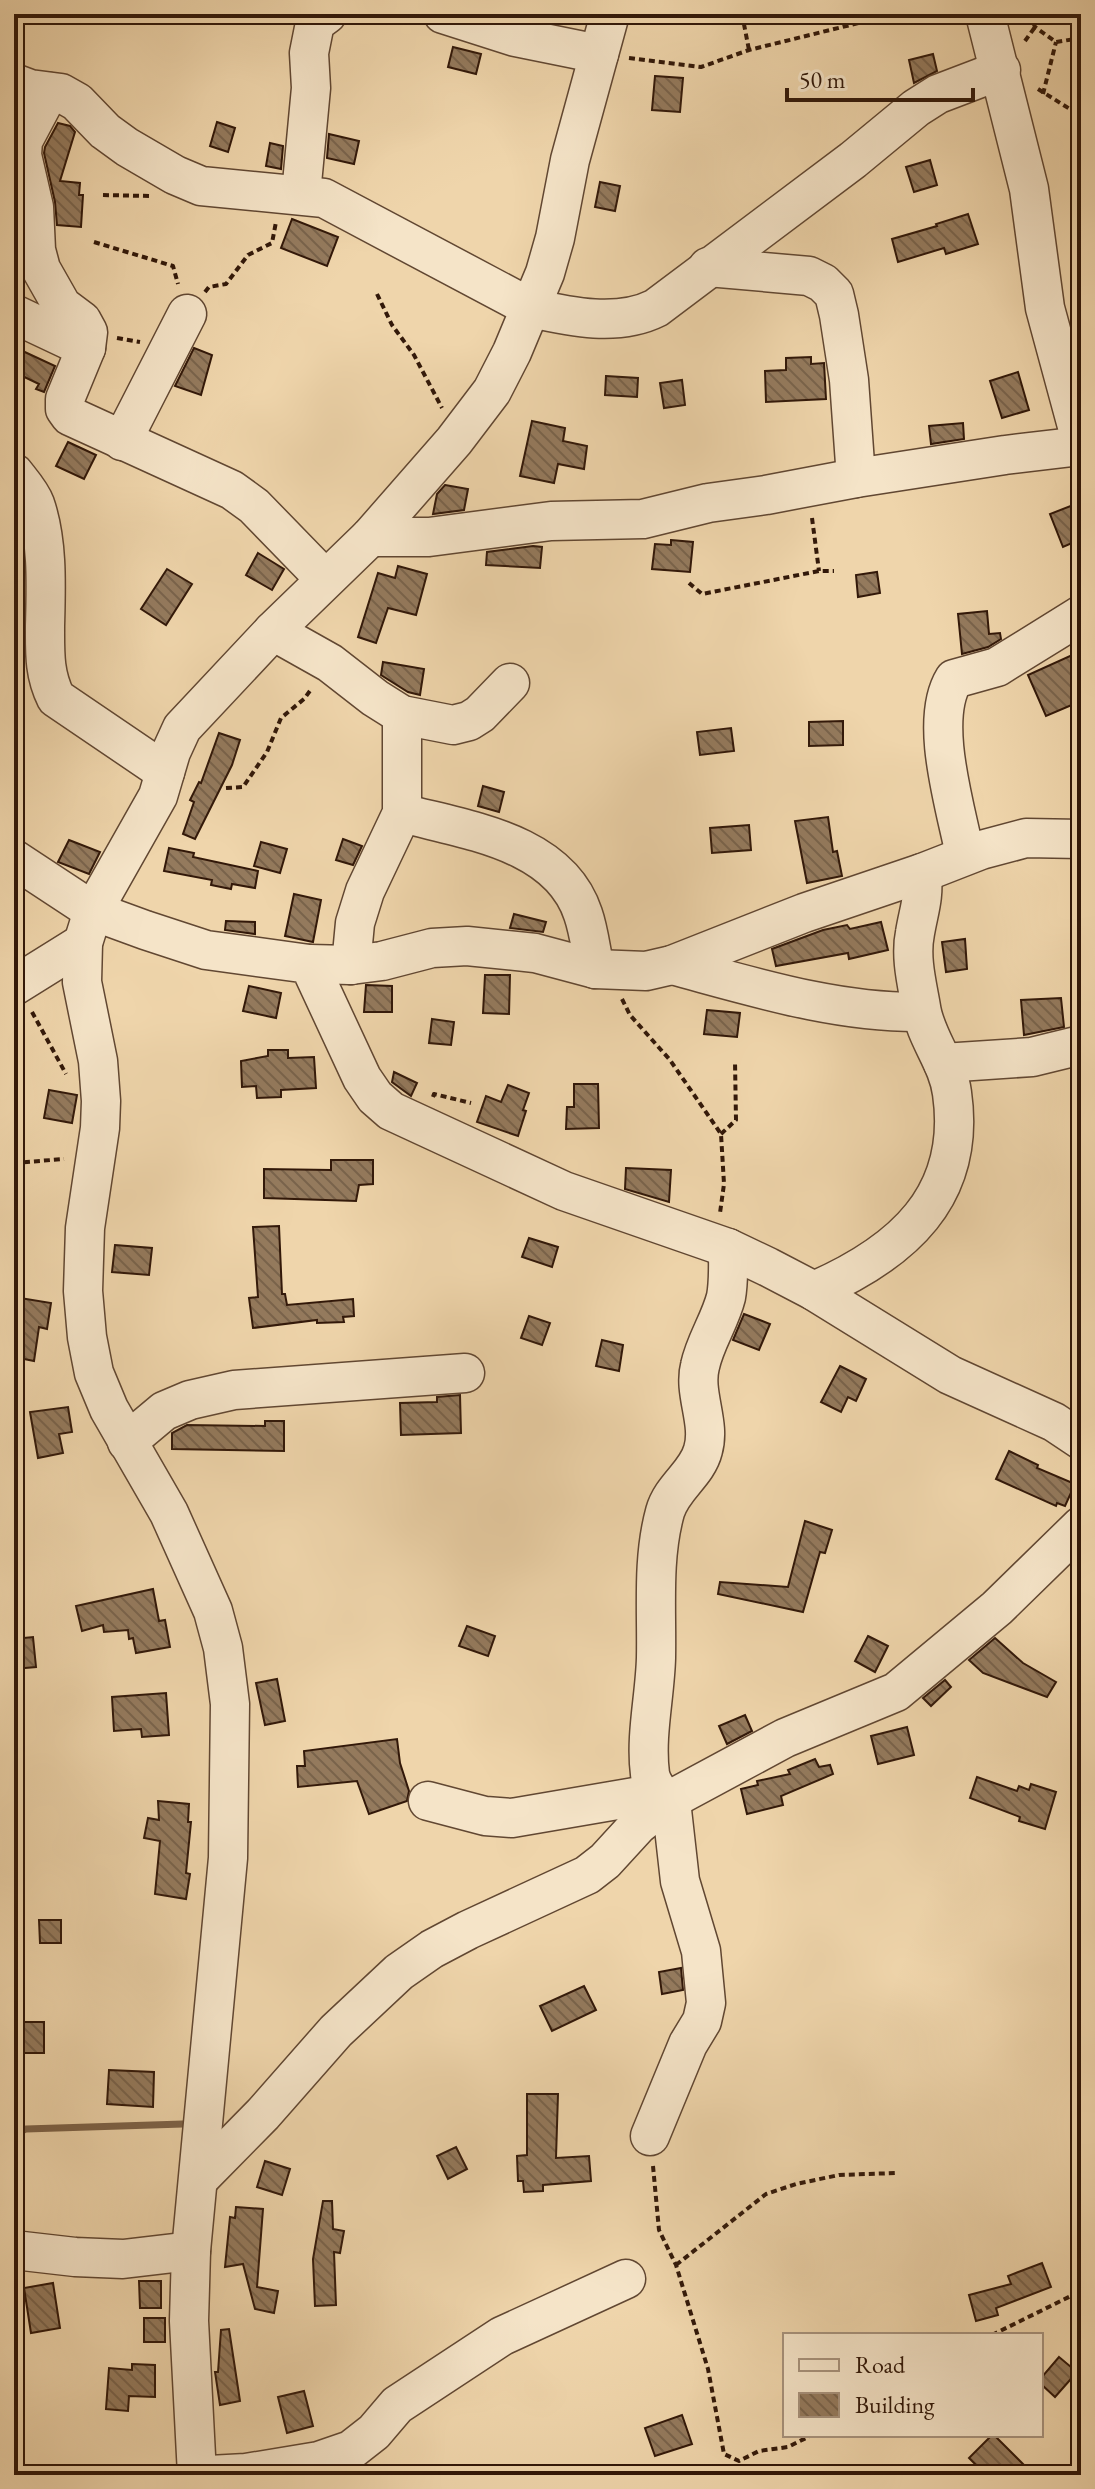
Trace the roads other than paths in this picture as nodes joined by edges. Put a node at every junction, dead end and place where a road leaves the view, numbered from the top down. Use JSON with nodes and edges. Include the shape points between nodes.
{"nodes":[{"id":1,"x":327,"y":14,"type":"edge"},
{"id":2,"x":443,"y":14,"type":"edge"},
{"id":3,"x":610,"y":14,"type":"edge"},
{"id":4,"x":988,"y":17,"type":"edge"},
{"id":5,"x":599,"y":54,"type":"junction"},
{"id":6,"x":1001,"y":70,"type":"junction"},
{"id":7,"x":32,"y":87,"type":"edge"},
{"id":8,"x":292,"y":193,"type":"junction"},
{"id":9,"x":708,"y":267,"type":"junction"},
{"id":10,"x":531,"y":308,"type":"junction"},
{"id":11,"x":14,"y":314,"type":"edge"},
{"id":12,"x":187,"y":314,"type":"road end"},
{"id":13,"x":87,"y":340,"type":"junction"},
{"id":14,"x":122,"y":441,"type":"junction"},
{"id":15,"x":1081,"y":444,"type":"edge"},
{"id":16,"x":14,"y":473,"type":"edge"},
{"id":17,"x":856,"y":478,"type":"junction"},
{"id":18,"x":370,"y":537,"type":"junction"},
{"id":19,"x":325,"y":579,"type":"junction"},
{"id":20,"x":1081,"y":615,"type":"edge"},
{"id":21,"x":273,"y":631,"type":"junction"},
{"id":22,"x":510,"y":683,"type":"dead end"},
{"id":23,"x":402,"y":715,"type":"junction"},
{"id":24,"x":165,"y":772,"type":"junction"},
{"id":25,"x":402,"y":813,"type":"junction"},
{"id":26,"x":1081,"y":839,"type":"edge"},
{"id":27,"x":965,"y":855,"type":"junction"},
{"id":28,"x":14,"y":859,"type":"edge"},
{"id":29,"x":922,"y":873,"type":"junction"},
{"id":30,"x":88,"y":927,"type":"junction"},
{"id":31,"x":309,"y":964,"type":"junction"},
{"id":32,"x":351,"y":965,"type":"junction"},
{"id":33,"x":672,"y":965,"type":"junction"},
{"id":34,"x":605,"y":969,"type":"junction"},
{"id":35,"x":15,"y":985,"type":"edge"},
{"id":36,"x":921,"y":1012,"type":"junction"},
{"id":37,"x":1081,"y":1045,"type":"edge"},
{"id":38,"x":943,"y":1063,"type":"junction"},
{"id":39,"x":728,"y":1248,"type":"junction"},
{"id":40,"x":814,"y":1291,"type":"junction"},
{"id":41,"x":465,"y":1373,"type":"dead end"},
{"id":42,"x":1081,"y":1440,"type":"edge"},
{"id":43,"x":127,"y":1442,"type":"junction"},
{"id":44,"x":1081,"y":1526,"type":"edge"},
{"id":45,"x":663,"y":1797,"type":"junction"},
{"id":46,"x":428,"y":1801,"type":"dead end"},
{"id":47,"x":650,"y":2136,"type":"road end"},
{"id":48,"x":200,"y":2178,"type":"junction"},
{"id":49,"x":14,"y":2250,"type":"edge"},
{"id":50,"x":191,"y":2251,"type":"junction"},
{"id":51,"x":626,"y":2279,"type":"dead end"},
{"id":52,"x":197,"y":2475,"type":"edge"},
{"id":53,"x":209,"y":2475,"type":"edge"}],
"edges":[{"from":1,"to":8,"type":"street","via":[[315,23],[309,53],[311,88]]},
{"from":2,"to":5,"type":"street","via":[[515,37]]},
{"from":3,"to":5,"type":"street"},
{"from":4,"to":6,"type":"street"},
{"from":5,"to":10,"type":"street","via":[[555,238]]},
{"from":6,"to":9,"type":"street","via":[[916,108]]},
{"from":6,"to":15,"type":"street","via":[[1029,189],[1045,308]]},
{"from":7,"to":8,"type":"street","via":[[77,102],[105,131],[201,186]]},
{"from":7,"to":13,"type":"street","via":[[22,155],[34,207],[36,250],[41,269],[62,306],[82,321]]},
{"from":8,"to":10,"type":"street","via":[[324,198],[352,211]]},
{"from":9,"to":10,"type":"street","via":[[656,308],[629,319]]},
{"from":9,"to":17,"type":"street","via":[[809,276],[834,294],[849,380]]},
{"from":10,"to":18,"type":"street","via":[[492,391]]},
{"from":11,"to":13,"type":"street"},
{"from":12,"to":14,"type":"street"},
{"from":13,"to":14,"type":"street","via":[[65,409]]},
{"from":14,"to":19,"type":"street","via":[[232,490]]},
{"from":15,"to":17,"type":"street"},
{"from":16,"to":24,"type":"street","via":[[34,501],[42,535],[44,658],[56,698]]},
{"from":17,"to":18,"type":"street","via":[[643,519],[551,521],[429,537]]},
{"from":18,"to":19,"type":"street"},
{"from":19,"to":21,"type":"street"},
{"from":20,"to":27,"type":"street","via":[[997,667],[954,679],[946,692],[944,757]]},
{"from":21,"to":23,"type":"street","via":[[330,663]]},
{"from":21,"to":24,"type":"street","via":[[182,728]]},
{"from":22,"to":23,"type":"street","via":[[469,721],[453,725]]},
{"from":23,"to":25,"type":"street"},
{"from":24,"to":30,"type":"street","via":[[158,796]]},
{"from":25,"to":32,"type":"street","via":[[365,891]]},
{"from":25,"to":34,"type":"street","via":[[511,842],[532,854],[568,885]]},
{"from":26,"to":27,"type":"street","via":[[1026,838]]},
{"from":27,"to":29,"type":"street"},
{"from":28,"to":30,"type":"street"},
{"from":29,"to":33,"type":"street"},
{"from":29,"to":36,"type":"street","via":[[924,896],[914,934]]},
{"from":30,"to":31,"type":"street"},
{"from":30,"to":35,"type":"street"},
{"from":30,"to":43,"type":"street","via":[[82,982],[101,1101],[83,1259],[87,1337],[94,1373]]},
{"from":31,"to":32,"type":"street"},
{"from":31,"to":39,"type":"street","via":[[362,1078],[391,1111],[564,1191]]},
{"from":32,"to":34,"type":"street","via":[[467,946],[535,953]]},
{"from":33,"to":34,"type":"street","via":[[646,971]]},
{"from":33,"to":36,"type":"street","via":[[833,1007]]},
{"from":36,"to":38,"type":"street"},
{"from":37,"to":38,"type":"street","via":[[1032,1057]]},
{"from":38,"to":40,"type":"street","via":[[952,1091],[953,1139],[937,1194],[893,1247]]},
{"from":39,"to":40,"type":"street"},
{"from":39,"to":45,"type":"street","via":[[726,1297],[698,1376],[703,1452],[673,1494],[661,1530],[650,1773]]},
{"from":40,"to":42,"type":"street","via":[[950,1375],[1054,1422]]},
{"from":41,"to":43,"type":"street","via":[[234,1390],[164,1411]]},
{"from":43,"to":48,"type":"street","via":[[169,1513],[213,1611],[229,1690],[228,1858]]},
{"from":44,"to":45,"type":"street","via":[[997,1608],[896,1692]]},
{"from":45,"to":46,"type":"street","via":[[512,1818]]},
{"from":45,"to":47,"type":"street","via":[[675,1824],[680,1881],[701,1951],[706,2003]]},
{"from":45,"to":48,"type":"street","via":[[587,1875],[468,1930],[399,1972],[346,2021]]},
{"from":48,"to":50,"type":"street"},
{"from":49,"to":50,"type":"street","via":[[123,2259]]},
{"from":50,"to":52,"type":"street"},
{"from":51,"to":53,"type":"street","via":[[502,2336],[397,2405],[351,2450],[319,2461]]}]}
